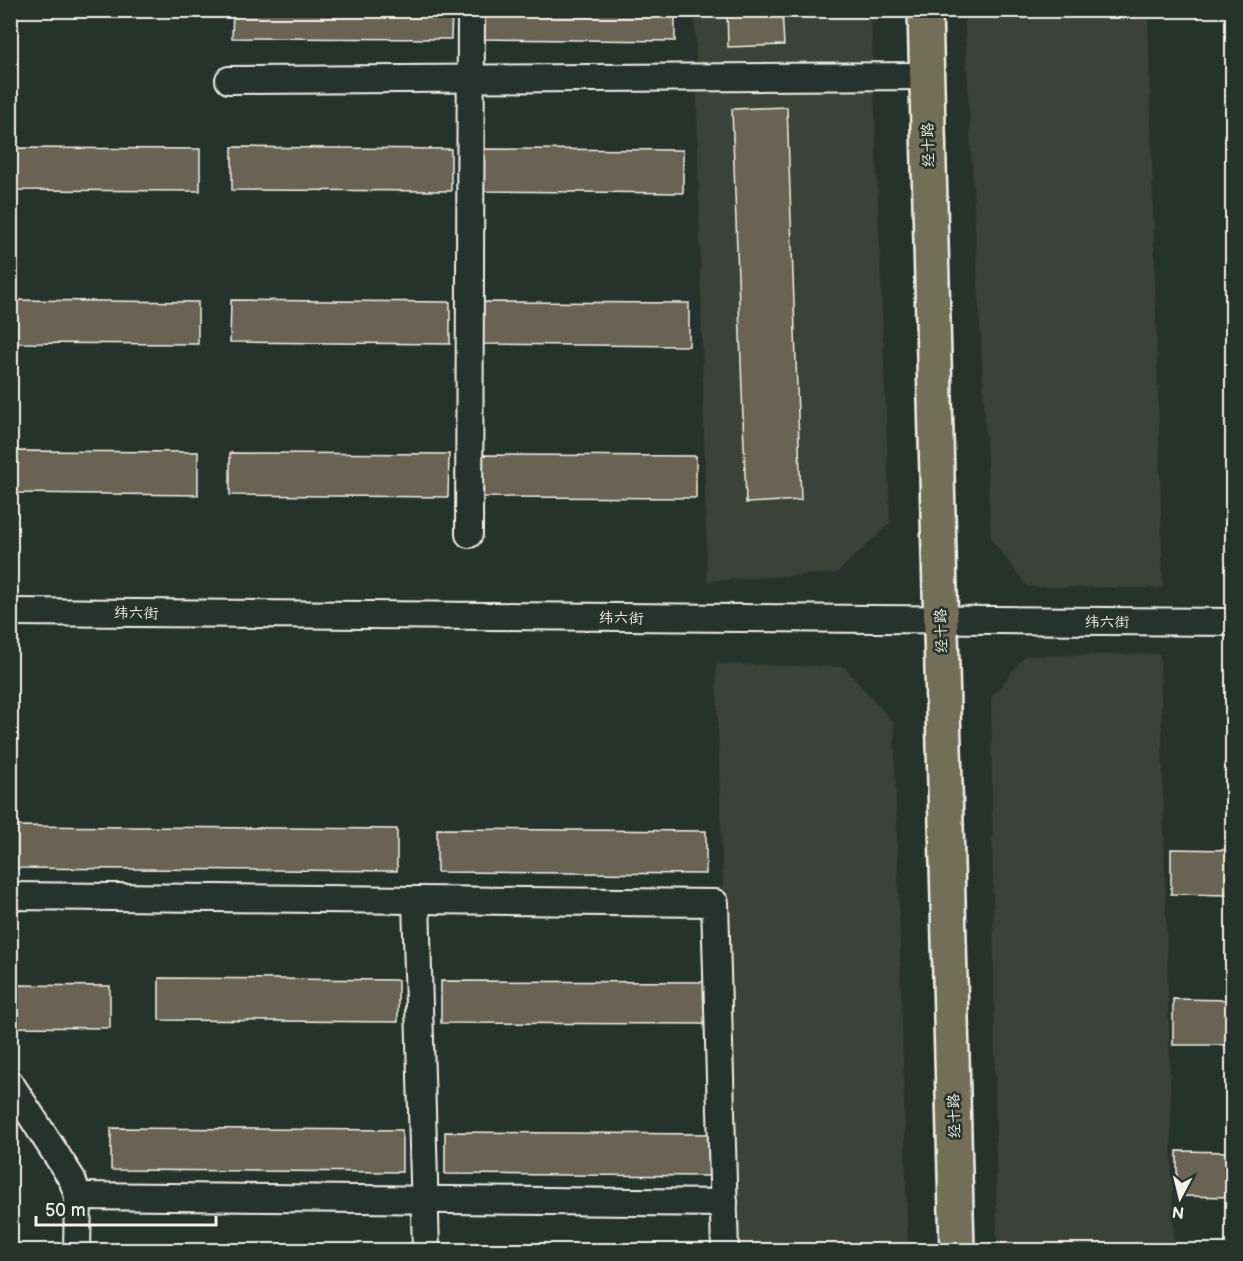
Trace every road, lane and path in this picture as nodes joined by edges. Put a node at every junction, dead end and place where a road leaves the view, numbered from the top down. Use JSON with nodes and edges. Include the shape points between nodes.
{"nodes":[{"id":1,"x":471,"y":10,"type":"edge"},
{"id":2,"x":925,"y":10,"type":"edge"},
{"id":3,"x":927,"y":76,"type":"junction"},
{"id":4,"x":471,"y":78,"type":"junction"},
{"id":5,"x":230,"y":80,"type":"dead end"},
{"id":6,"x":469,"y":534,"type":"dead end"},
{"id":7,"x":10,"y":612,"type":"edge"},
{"id":8,"x":941,"y":621,"type":"junction"},
{"id":9,"x":1233,"y":622,"type":"edge"},
{"id":10,"x":10,"y":896,"type":"edge"},
{"id":11,"x":416,"y":901,"type":"junction"},
{"id":12,"x":10,"y":1083,"type":"edge"},
{"id":13,"x":78,"y":1196,"type":"junction"},
{"id":14,"x":724,"y":1203,"type":"junction"},
{"id":15,"x":77,"y":1251,"type":"edge"},
{"id":16,"x":426,"y":1251,"type":"edge"},
{"id":17,"x":725,"y":1251,"type":"edge"},
{"id":18,"x":957,"y":1251,"type":"edge"}],
"edges":[{"from":1,"to":4,"type":"street"},
{"from":2,"to":3,"type":"main road","name":"经十路"},
{"from":3,"to":4,"type":"street"},
{"from":3,"to":8,"type":"main road","name":"经十路"},
{"from":4,"to":5,"type":"street"},
{"from":4,"to":6,"type":"street"},
{"from":7,"to":8,"type":"street","name":"纬六街"},
{"from":8,"to":9,"type":"street","name":"纬六街"},
{"from":8,"to":18,"type":"main road","name":"经十路"},
{"from":10,"to":11,"type":"street"},
{"from":11,"to":14,"type":"street","via":[[715,903]]},
{"from":11,"to":16,"type":"street"},
{"from":12,"to":13,"type":"street","via":[[72,1179]]},
{"from":13,"to":14,"type":"street"},
{"from":13,"to":15,"type":"street"},
{"from":14,"to":17,"type":"street"}]}
